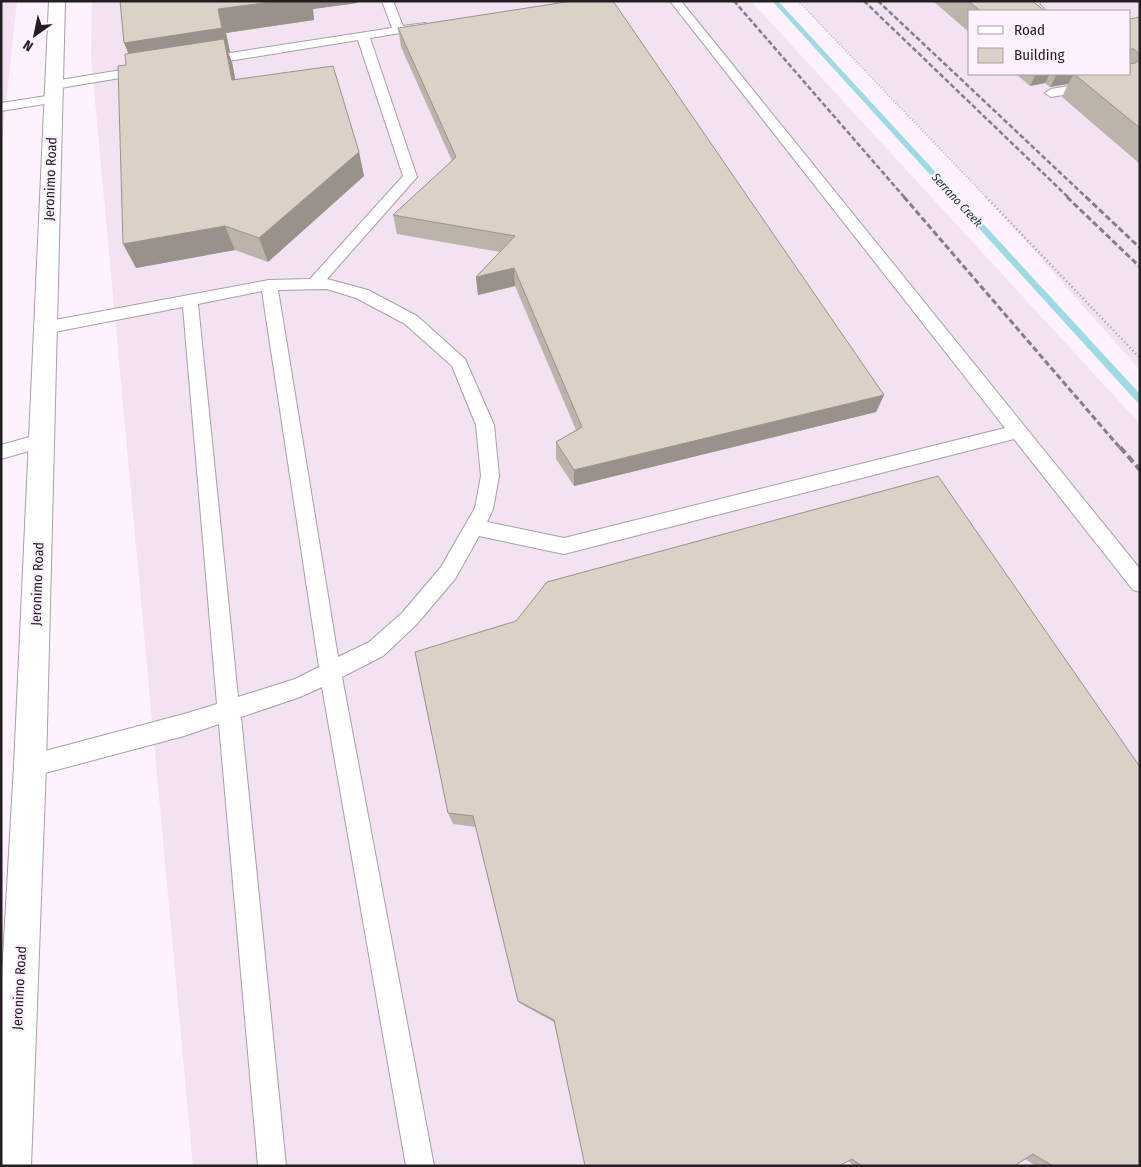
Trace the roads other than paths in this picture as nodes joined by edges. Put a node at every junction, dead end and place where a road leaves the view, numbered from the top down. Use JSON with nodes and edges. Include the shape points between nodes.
{"nodes":[{"id":1,"x":57,"y":1,"type":"edge"},
{"id":2,"x":388,"y":1,"type":"edge"},
{"id":3,"x":675,"y":1,"type":"edge"},
{"id":4,"x":1036,"y":1,"type":"edge"},
{"id":5,"x":1039,"y":10,"type":"edge"},
{"id":6,"x":438,"y":24,"type":"edge"},
{"id":7,"x":399,"y":30,"type":"junction"},
{"id":8,"x":363,"y":36,"type":"junction"},
{"id":9,"x":189,"y":63,"type":"edge"},
{"id":10,"x":160,"y":68,"type":"edge"},
{"id":11,"x":1114,"y":75,"type":"edge"},
{"id":12,"x":54,"y":92,"type":"junction"},
{"id":13,"x":1051,"y":93,"type":"dead end"},
{"id":14,"x":1,"y":107,"type":"edge"},
{"id":15,"x":269,"y":285,"type":"junction"},
{"id":16,"x":313,"y":285,"type":"junction"},
{"id":17,"x":190,"y":299,"type":"junction"},
{"id":18,"x":44,"y":328,"type":"junction"},
{"id":19,"x":1018,"y":432,"type":"junction"},
{"id":20,"x":40,"y":442,"type":"junction"},
{"id":21,"x":1,"y":452,"type":"edge"},
{"id":22,"x":474,"y":527,"type":"junction"},
{"id":23,"x":1140,"y":584,"type":"edge"},
{"id":24,"x":330,"y":672,"type":"junction"},
{"id":25,"x":229,"y":710,"type":"junction"},
{"id":26,"x":30,"y":766,"type":"junction"},
{"id":27,"x":11,"y":1166,"type":"edge"},
{"id":28,"x":272,"y":1166,"type":"edge"},
{"id":29,"x":420,"y":1166,"type":"edge"}],
"edges":[{"from":1,"to":12,"type":"main road","name":"Jeronimo Road"},
{"from":2,"to":7,"type":"lane"},
{"from":3,"to":19,"type":"lane"},
{"from":4,"to":5,"type":"lane","via":[[1030,2]]},
{"from":6,"to":7,"type":"lane"},
{"from":7,"to":8,"type":"lane"},
{"from":8,"to":9,"type":"lane"},
{"from":8,"to":16,"type":"lane","via":[[410,177]]},
{"from":10,"to":12,"type":"lane"},
{"from":11,"to":13,"type":"lane","via":[[1121,81]]},
{"from":12,"to":14,"type":"lane"},
{"from":12,"to":18,"type":"main road","name":"Jeronimo Road"},
{"from":15,"to":16,"type":"lane"},
{"from":15,"to":17,"type":"lane"},
{"from":15,"to":24,"type":"lane"},
{"from":16,"to":22,"type":"lane","via":[[327,284],[362,294],[411,320],[459,364],[485,425],[490,476],[484,509]]},
{"from":17,"to":18,"type":"lane"},
{"from":17,"to":25,"type":"lane"},
{"from":18,"to":20,"type":"main road","name":"Jeronimo Road"},
{"from":19,"to":22,"type":"lane","via":[[564,546]]},
{"from":19,"to":23,"type":"lane"},
{"from":20,"to":21,"type":"lane"},
{"from":20,"to":26,"type":"main road","name":"Jeronimo Road"},
{"from":22,"to":24,"type":"lane","via":[[448,573],[409,619],[376,649]]},
{"from":24,"to":25,"type":"lane","via":[[300,687]]},
{"from":24,"to":29,"type":"lane"},
{"from":25,"to":26,"type":"lane"},
{"from":25,"to":28,"type":"lane"},
{"from":26,"to":27,"type":"main road","name":"Jeronimo Road"}]}
